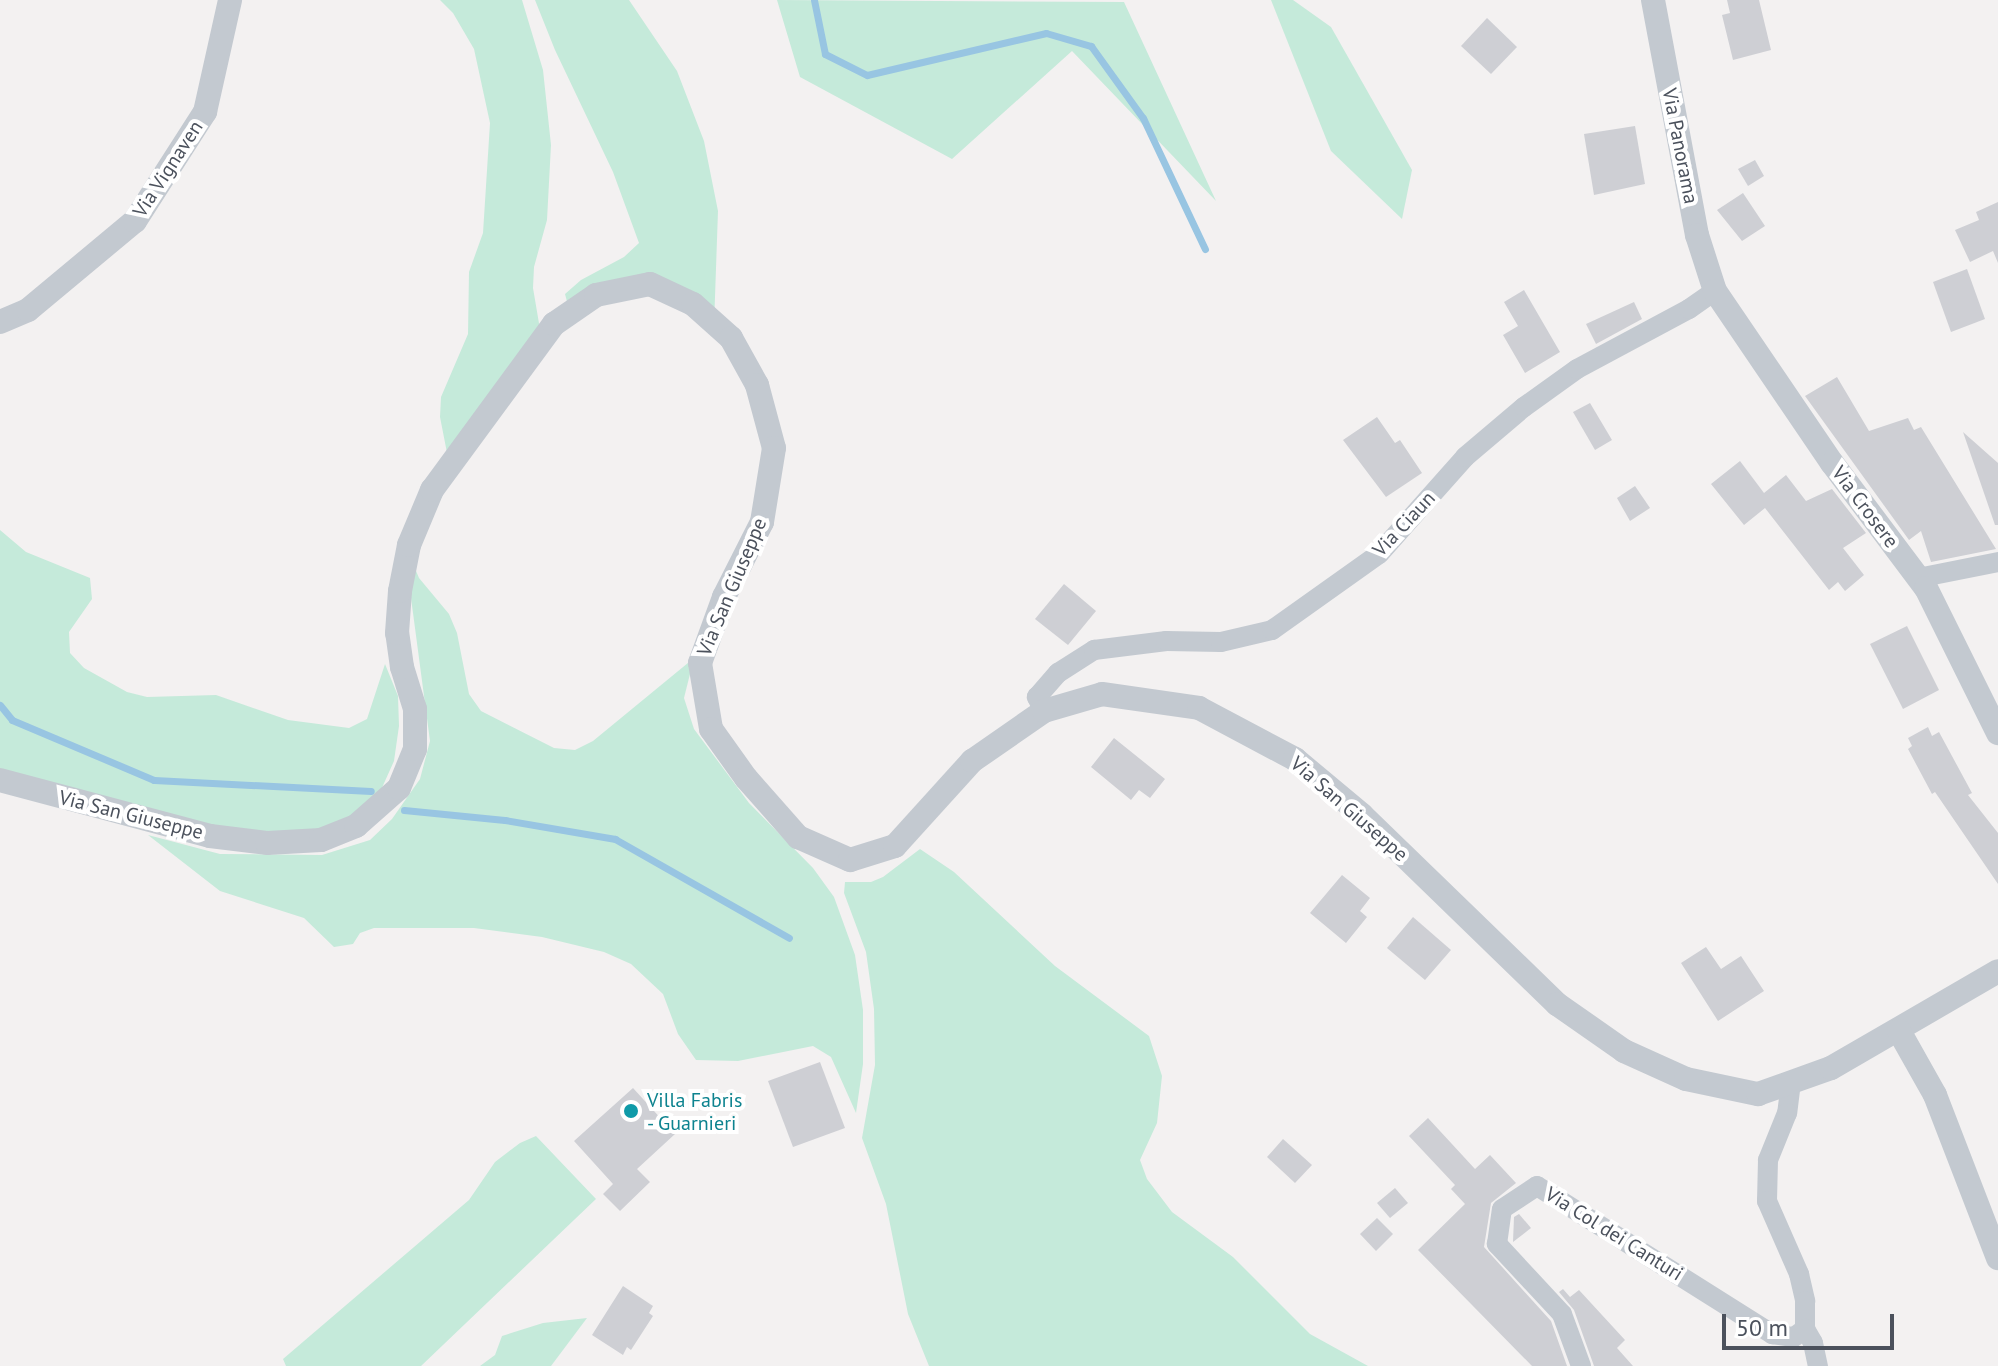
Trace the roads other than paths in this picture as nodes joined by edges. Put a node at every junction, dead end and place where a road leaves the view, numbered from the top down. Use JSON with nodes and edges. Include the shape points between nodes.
{"nodes":[{"id":1,"x":230,"y":0,"type":"edge"},
{"id":2,"x":1653,"y":0,"type":"edge"},
{"id":3,"x":1715,"y":291,"type":"junction"},
{"id":4,"x":0,"y":322,"type":"edge"},
{"id":5,"x":1998,"y":562,"type":"edge"},
{"id":6,"x":1918,"y":578,"type":"junction"},
{"id":7,"x":1044,"y":711,"type":"junction"},
{"id":8,"x":1998,"y":733,"type":"edge"},
{"id":9,"x":0,"y":780,"type":"edge"},
{"id":10,"x":1998,"y":971,"type":"edge"},
{"id":11,"x":1899,"y":1031,"type":"junction"},
{"id":12,"x":1791,"y":1082,"type":"junction"},
{"id":13,"x":1998,"y":1258,"type":"edge"},
{"id":14,"x":1805,"y":1329,"type":"junction"},
{"id":15,"x":1581,"y":1366,"type":"edge"},
{"id":16,"x":1818,"y":1366,"type":"edge"}],
"edges":[{"from":1,"to":4,"type":"street","name":"Via Vignaven","via":[[205,112],[135,221],[28,310]]},
{"from":2,"to":3,"type":"street","name":"Via Panorama","via":[[1697,235]]},
{"from":3,"to":6,"type":"street","name":"Via Crosere"},
{"from":3,"to":7,"type":"street","name":"Via Ciaun","via":[[1577,369],[1524,407],[1465,457],[1379,554],[1272,630],[1221,642],[1166,641],[1094,650],[1058,673],[1037,697]]},
{"from":5,"to":6,"type":"street"},
{"from":6,"to":8,"type":"street","name":"Via Crosere"},
{"from":7,"to":9,"type":"street","name":"Via San Giuseppe","via":[[972,761],[895,846],[850,860],[798,837],[711,729],[700,663],[724,597],[762,522],[774,448],[761,397],[731,338],[693,304],[650,284],[596,295],[554,324],[432,490],[409,545],[397,633],[415,709],[415,749],[399,788],[356,826],[321,840],[267,843],[210,836]]},
{"from":7,"to":12,"type":"street","name":"Via San Giuseppe","via":[[1102,694],[1199,708],[1295,759],[1362,815],[1557,1004],[1624,1051],[1686,1079],[1758,1094]]},
{"from":10,"to":11,"type":"street","name":"Via San Giuseppe"},
{"from":11,"to":12,"type":"street","name":"Via San Giuseppe","via":[[1831,1068]]},
{"from":11,"to":13,"type":"street","via":[[1935,1095]]},
{"from":12,"to":14,"type":"street","via":[[1787,1113],[1768,1160],[1767,1201],[1799,1274]]},
{"from":14,"to":15,"type":"street","name":"Via Col dei Canturi","via":[[1794,1337],[1772,1334],[1537,1186],[1502,1209],[1497,1244],[1562,1314]]},
{"from":14,"to":16,"type":"street"}]}
